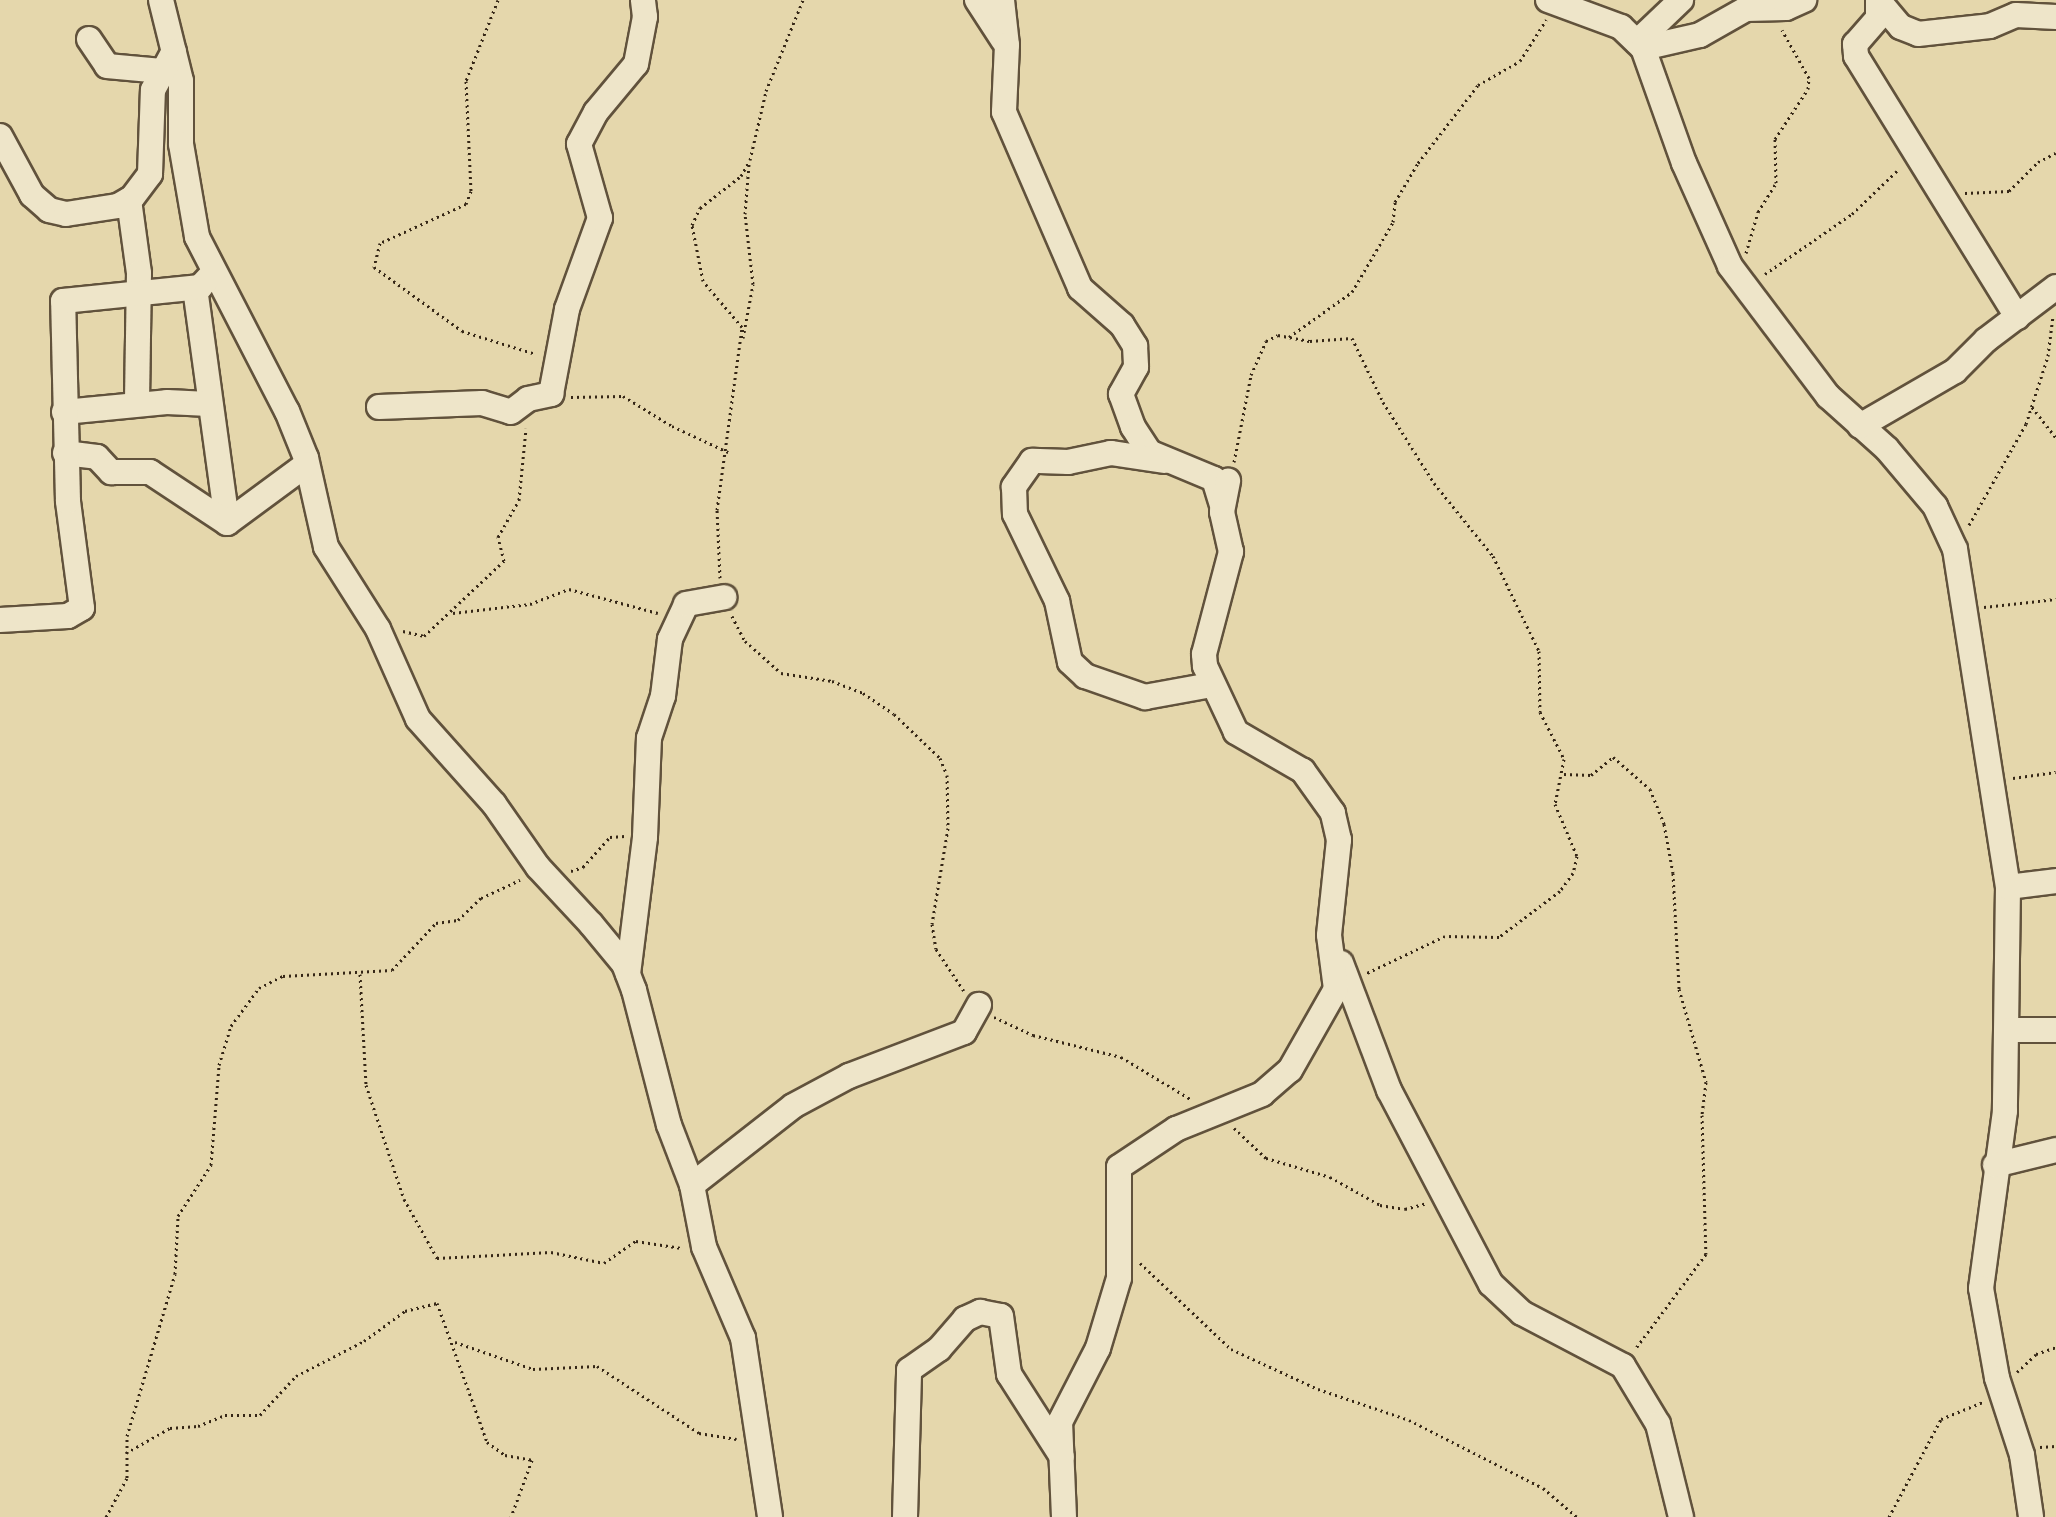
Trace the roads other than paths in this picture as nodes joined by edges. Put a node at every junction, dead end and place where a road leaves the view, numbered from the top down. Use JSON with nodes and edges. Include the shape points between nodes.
{"nodes":[{"id":1,"x":161,"y":0,"type":"edge"},
{"id":2,"x":643,"y":0,"type":"edge"},
{"id":3,"x":977,"y":0,"type":"edge"},
{"id":4,"x":1002,"y":0,"type":"edge"},
{"id":5,"x":1681,"y":0,"type":"edge"},
{"id":6,"x":1804,"y":0,"type":"edge"},
{"id":7,"x":1878,"y":0,"type":"edge"},
{"id":8,"x":1552,"y":2,"type":"edge"},
{"id":9,"x":2056,"y":17,"type":"edge"},
{"id":10,"x":89,"y":39,"type":"dead end"},
{"id":11,"x":1007,"y":45,"type":"junction"},
{"id":12,"x":1640,"y":45,"type":"junction"},
{"id":13,"x":168,"y":61,"type":"junction"},
{"id":14,"x":0,"y":136,"type":"edge"},
{"id":15,"x":129,"y":200,"type":"junction"},
{"id":16,"x":204,"y":280,"type":"junction"},
{"id":17,"x":2054,"y":290,"type":"edge"},
{"id":18,"x":139,"y":297,"type":"junction"},
{"id":19,"x":2017,"y":317,"type":"junction"},
{"id":20,"x":137,"y":404,"type":"junction"},
{"id":21,"x":209,"y":404,"type":"junction"},
{"id":22,"x":379,"y":407,"type":"dead end"},
{"id":23,"x":64,"y":412,"type":"junction"},
{"id":24,"x":1860,"y":426,"type":"junction"},
{"id":25,"x":65,"y":453,"type":"junction"},
{"id":26,"x":1175,"y":463,"type":"junction"},
{"id":27,"x":307,"y":464,"type":"junction"},
{"id":28,"x":1228,"y":481,"type":"road end"},
{"id":29,"x":1222,"y":506,"type":"junction"},
{"id":30,"x":227,"y":523,"type":"junction"},
{"id":31,"x":724,"y":597,"type":"road end"},
{"id":32,"x":0,"y":620,"type":"edge"},
{"id":33,"x":1211,"y":685,"type":"junction"},
{"id":34,"x":2056,"y":881,"type":"edge"},
{"id":35,"x":2008,"y":887,"type":"junction"},
{"id":36,"x":1329,"y":935,"type":"junction"},
{"id":37,"x":628,"y":974,"type":"junction"},
{"id":38,"x":979,"y":1005,"type":"road end"},
{"id":39,"x":2009,"y":1030,"type":"junction"},
{"id":40,"x":2056,"y":1030,"type":"edge"},
{"id":41,"x":2056,"y":1150,"type":"edge"},
{"id":42,"x":1995,"y":1165,"type":"junction"},
{"id":43,"x":692,"y":1185,"type":"junction"},
{"id":44,"x":1062,"y":1458,"type":"junction"},
{"id":45,"x":770,"y":1517,"type":"edge"},
{"id":46,"x":905,"y":1517,"type":"edge"},
{"id":47,"x":1064,"y":1517,"type":"edge"},
{"id":48,"x":1681,"y":1517,"type":"edge"},
{"id":49,"x":2031,"y":1517,"type":"edge"}],
"edges":[{"from":1,"to":13,"type":"street"},
{"from":2,"to":22,"type":"street","via":[[636,64],[596,112],[579,144],[600,218],[587,245],[551,394],[526,400],[511,412],[482,403]]},
{"from":3,"to":11,"type":"street"},
{"from":4,"to":11,"type":"street"},
{"from":5,"to":12,"type":"street"},
{"from":6,"to":12,"type":"street","via":[[1746,9],[1700,35]]},
{"from":7,"to":9,"type":"street","via":[[1901,27],[1918,34],[1963,31],[2016,15]]},
{"from":7,"to":19,"type":"street","via":[[1875,25],[1854,50]]},
{"from":8,"to":12,"type":"street","via":[[1621,27]]},
{"from":10,"to":13,"type":"street","via":[[107,66]]},
{"from":11,"to":26,"type":"street","via":[[1004,112],[1080,288],[1122,325],[1135,346],[1136,367],[1121,394],[1133,427],[1149,452]]},
{"from":12,"to":24,"type":"street","via":[[1684,163],[1734,272],[1828,396]]},
{"from":13,"to":15,"type":"street","via":[[153,90],[150,174]]},
{"from":13,"to":16,"type":"street","via":[[182,97],[188,204]]},
{"from":14,"to":15,"type":"street","via":[[32,195],[49,210],[95,212]]},
{"from":15,"to":18,"type":"street"},
{"from":16,"to":18,"type":"street"},
{"from":16,"to":21,"type":"street"},
{"from":16,"to":27,"type":"street","via":[[287,411]]},
{"from":17,"to":19,"type":"street"},
{"from":18,"to":20,"type":"street"},
{"from":18,"to":23,"type":"street","via":[[63,301]]},
{"from":19,"to":24,"type":"street","via":[[1955,371]]},
{"from":20,"to":21,"type":"street"},
{"from":20,"to":23,"type":"street"},
{"from":21,"to":30,"type":"street"},
{"from":23,"to":25,"type":"street"},
{"from":24,"to":35,"type":"street","via":[[1935,506],[1955,549]]},
{"from":25,"to":30,"type":"street","via":[[97,457],[111,472],[150,472]]},
{"from":25,"to":32,"type":"street","via":[[81,610],[68,616]]},
{"from":26,"to":29,"type":"street","via":[[1214,479]]},
{"from":26,"to":33,"type":"street","via":[[1111,453],[1068,462],[1032,461],[1017,477],[1012,500],[1021,531],[1057,601],[1070,662],[1085,676],[1145,697]]},
{"from":27,"to":30,"type":"street"},
{"from":27,"to":37,"type":"street","via":[[326,547],[386,647],[418,719],[494,804]]},
{"from":28,"to":29,"type":"street"},
{"from":29,"to":33,"type":"street","via":[[1231,552],[1204,654]]},
{"from":31,"to":37,"type":"street","via":[[686,604],[677,620],[649,738],[645,837]]},
{"from":33,"to":36,"type":"street","via":[[1236,732],[1303,771],[1333,813],[1339,840]]},
{"from":34,"to":35,"type":"street"},
{"from":35,"to":39,"type":"street"},
{"from":36,"to":44,"type":"street","via":[[1335,994],[1290,1070],[1262,1094],[1158,1139],[1119,1167],[1119,1278],[1098,1348],[1060,1422]]},
{"from":36,"to":48,"type":"street","via":[[1389,1090],[1491,1284],[1522,1313],[1623,1366],[1658,1424]]},
{"from":37,"to":43,"type":"street","via":[[669,1125]]},
{"from":38,"to":43,"type":"street","via":[[964,1032],[849,1076],[793,1106]]},
{"from":39,"to":40,"type":"street"},
{"from":39,"to":42,"type":"street","via":[[2005,1111]]},
{"from":41,"to":42,"type":"street"},
{"from":42,"to":49,"type":"street","via":[[1980,1273]]},
{"from":43,"to":45,"type":"street","via":[[704,1242],[743,1338]]},
{"from":44,"to":46,"type":"street","via":[[1009,1374],[1001,1316],[980,1312],[965,1319],[939,1349],[909,1370]]},
{"from":44,"to":47,"type":"street"}]}
